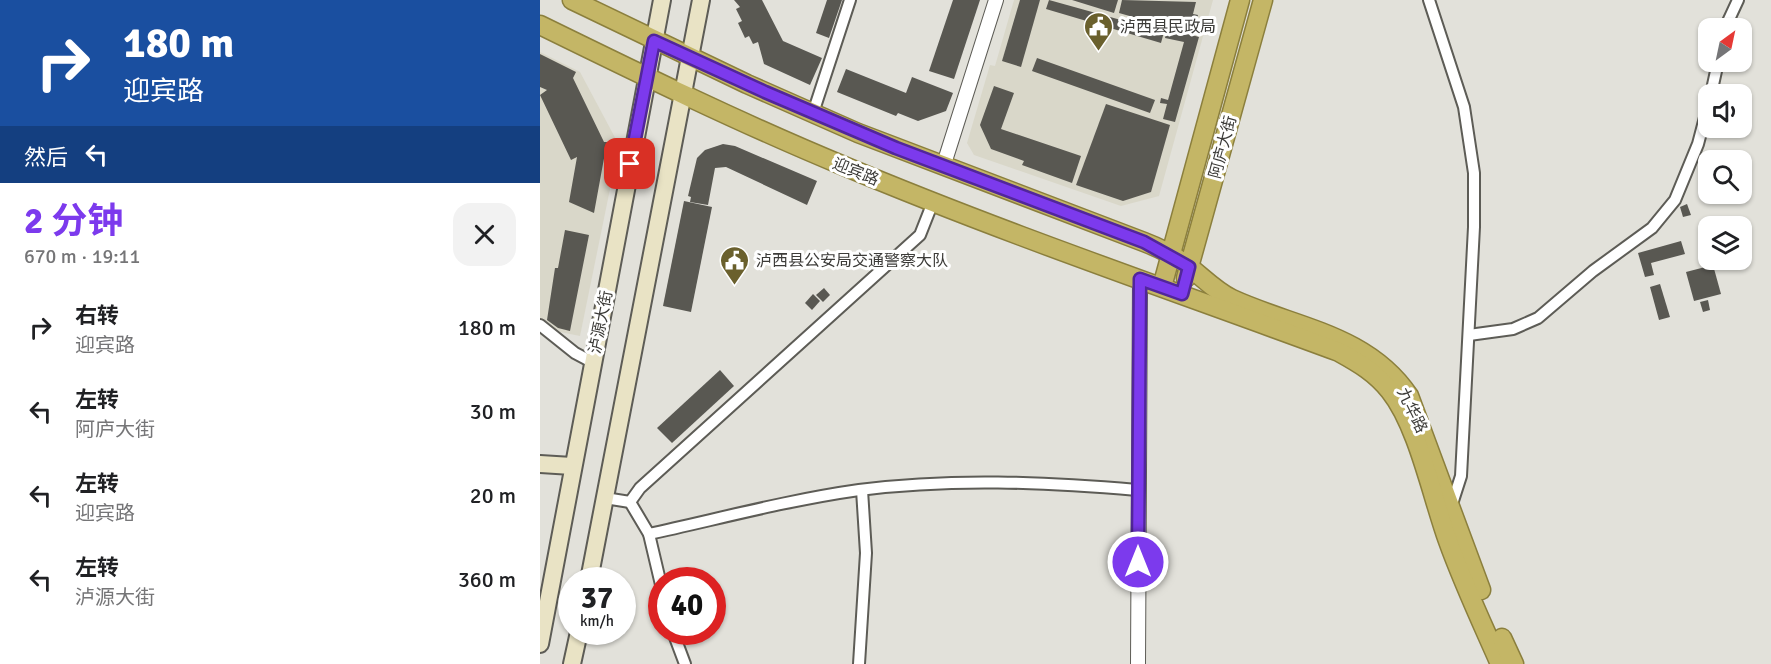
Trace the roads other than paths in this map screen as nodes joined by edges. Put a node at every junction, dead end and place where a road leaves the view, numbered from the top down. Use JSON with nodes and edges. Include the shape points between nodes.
{"nodes":[{"id":1,"x":572,"y":0,"type":"edge"},
{"id":2,"x":662,"y":0,"type":"edge"},
{"id":3,"x":701,"y":0,"type":"edge"},
{"id":4,"x":850,"y":0,"type":"edge"},
{"id":5,"x":996,"y":0,"type":"edge"},
{"id":6,"x":1240,"y":0,"type":"edge"},
{"id":7,"x":1263,"y":0,"type":"edge"},
{"id":8,"x":1430,"y":0,"type":"edge"},
{"id":9,"x":1738,"y":0,"type":"edge"},
{"id":10,"x":1730,"y":18,"type":"edge"},
{"id":11,"x":540,"y":25,"type":"edge"},
{"id":12,"x":654,"y":41,"type":"junction"},
{"id":13,"x":690,"y":58,"type":"junction"},
{"id":14,"x":647,"y":78,"type":"junction"},
{"id":15,"x":683,"y":94,"type":"junction"},
{"id":16,"x":813,"y":113,"type":"junction"},
{"id":17,"x":1699,"y":138,"type":"edge"},
{"id":18,"x":943,"y":167,"type":"junction"},
{"id":19,"x":933,"y":202,"type":"junction"},
{"id":20,"x":1170,"y":255,"type":"junction"},
{"id":21,"x":1189,"y":267,"type":"junction"},
{"id":22,"x":1140,"y":279,"type":"junction"},
{"id":23,"x":1162,"y":286,"type":"junction"},
{"id":24,"x":1182,"y":294,"type":"junction"},
{"id":25,"x":540,"y":325,"type":"edge"},
{"id":26,"x":1469,"y":335,"type":"junction"},
{"id":27,"x":592,"y":362,"type":"junction"},
{"id":28,"x":540,"y":464,"type":"edge"},
{"id":29,"x":572,"y":466,"type":"junction"},
{"id":30,"x":862,"y":490,"type":"junction"},
{"id":31,"x":1137,"y":490,"type":"junction"},
{"id":32,"x":605,"y":498,"type":"junction"},
{"id":33,"x":630,"y":502,"type":"junction"},
{"id":34,"x":1450,"y":510,"type":"junction"},
{"id":35,"x":648,"y":534,"type":"junction"},
{"id":36,"x":592,"y":567,"type":"edge"},
{"id":37,"x":656,"y":567,"type":"edge"},
{"id":38,"x":540,"y":645,"type":"edge"},
{"id":39,"x":576,"y":645,"type":"edge"},
{"id":40,"x":678,"y":645,"type":"edge"},
{"id":41,"x":572,"y":664,"type":"edge"},
{"id":42,"x":685,"y":664,"type":"edge"},
{"id":43,"x":859,"y":664,"type":"edge"},
{"id":44,"x":1138,"y":664,"type":"edge"},
{"id":45,"x":1500,"y":664,"type":"edge"},
{"id":46,"x":1514,"y":664,"type":"edge"}],
"edges":[{"from":1,"to":12,"type":"highway"},
{"from":2,"to":12,"type":"main road","name":"泸源大街"},
{"from":3,"to":13,"type":"main road"},
{"from":4,"to":16,"type":"street"},
{"from":5,"to":18,"type":"street"},
{"from":6,"to":20,"type":"highway"},
{"from":7,"to":21,"type":"highway","name":"阿庐大街"},
{"from":8,"to":26,"type":"street","via":[[1470,136],[1475,200]]},
{"from":9,"to":10,"type":"street"},
{"from":11,"to":14,"type":"highway","name":"迎宾路"},
{"from":12,"to":13,"type":"highway"},
{"from":12,"to":14,"type":"main road","name":"泸源大街"},
{"from":13,"to":15,"type":"main road"},
{"from":13,"to":16,"type":"highway"},
{"from":14,"to":15,"type":"highway","name":"迎宾路"},
{"from":14,"to":27,"type":"main road","name":"泸源大街"},
{"from":15,"to":19,"type":"highway","name":"迎宾路"},
{"from":15,"to":32,"type":"main road"},
{"from":16,"to":18,"type":"highway"},
{"from":17,"to":26,"type":"street","via":[[1675,200],[1652,228],[1538,318],[1512,329]]},
{"from":18,"to":20,"type":"highway","via":[[1129,235]]},
{"from":19,"to":22,"type":"highway","name":"迎宾路"},
{"from":19,"to":33,"type":"street","via":[[920,235],[640,488]]},
{"from":20,"to":21,"type":"highway"},
{"from":20,"to":23,"type":"highway"},
{"from":21,"to":24,"type":"highway","name":"阿庐大街"},
{"from":21,"to":34,"type":"highway","name":"九华路","via":[[1230,298],[1345,340],[1391,373],[1409,396],[1422,424]]},
{"from":22,"to":23,"type":"highway","name":"迎宾路"},
{"from":22,"to":31,"type":"street"},
{"from":23,"to":24,"type":"highway","name":"迎宾路"},
{"from":24,"to":45,"type":"highway","name":"九华路","via":[[1339,352],[1382,381],[1398,402],[1410,429],[1448,543]]},
{"from":25,"to":27,"type":"street"},
{"from":26,"to":34,"type":"street","via":[[1461,476]]},
{"from":27,"to":29,"type":"main road","name":"泸源大街"},
{"from":28,"to":29,"type":"main road"},
{"from":29,"to":38,"type":"main road","name":"泸源大街"},
{"from":30,"to":31,"type":"street","via":[[1038,482]]},
{"from":30,"to":35,"type":"street","via":[[798,500]]},
{"from":30,"to":43,"type":"street","via":[[866,553]]},
{"from":31,"to":44,"type":"street"},
{"from":32,"to":33,"type":"street"},
{"from":32,"to":36,"type":"main road"},
{"from":33,"to":35,"type":"street"},
{"from":34,"to":46,"type":"highway","name":"九华路"},
{"from":35,"to":37,"type":"street"},
{"from":39,"to":41,"type":"main road"},
{"from":40,"to":42,"type":"street"}]}
